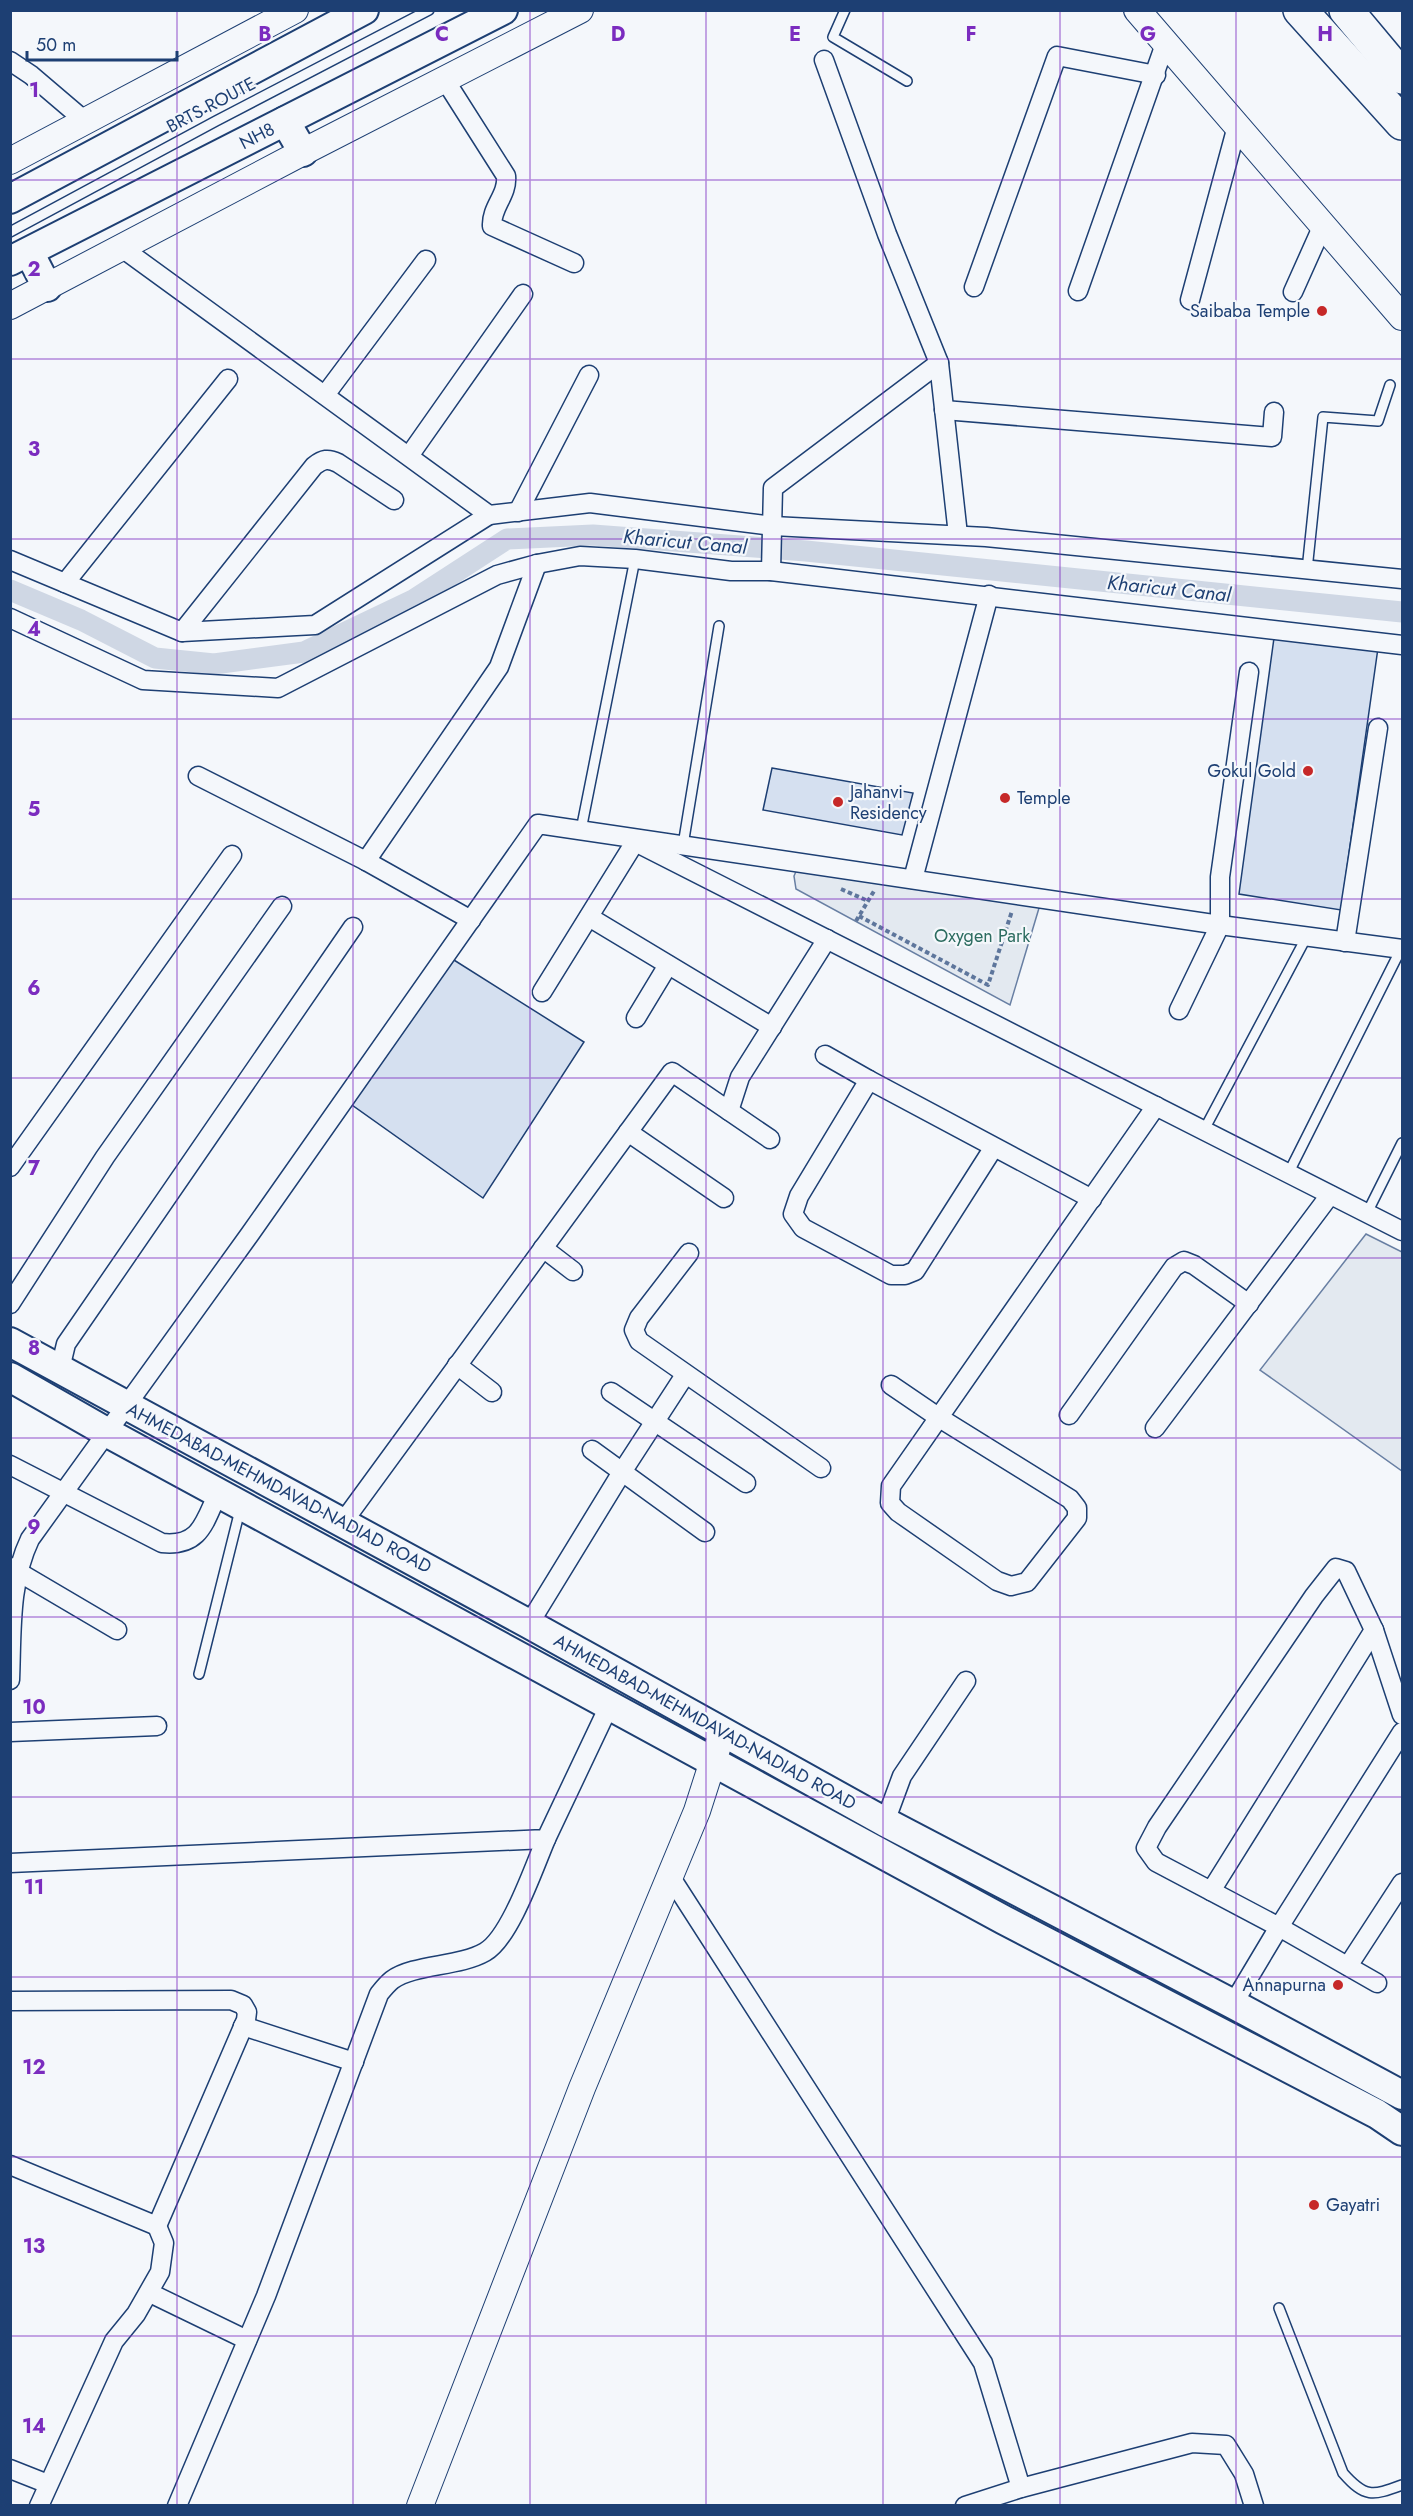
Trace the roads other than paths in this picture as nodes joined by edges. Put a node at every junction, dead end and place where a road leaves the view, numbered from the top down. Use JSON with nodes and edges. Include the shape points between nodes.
{"nodes":[{"id":1,"x":295,"y":10,"type":"edge"},
{"id":2,"x":364,"y":10,"type":"edge"},
{"id":3,"x":429,"y":10,"type":"edge"},
{"id":4,"x":503,"y":10,"type":"edge"},
{"id":5,"x":580,"y":10,"type":"edge"},
{"id":6,"x":845,"y":10,"type":"edge"},
{"id":7,"x":1137,"y":10,"type":"edge"},
{"id":8,"x":1300,"y":10,"type":"edge"},
{"id":9,"x":1346,"y":10,"type":"edge"},
{"id":10,"x":1165,"y":44,"type":"junction"},
{"id":11,"x":824,"y":60,"type":"dead end"},
{"id":12,"x":10,"y":61,"type":"edge"},
{"id":13,"x":1156,"y":75,"type":"junction"},
{"id":14,"x":1402,"y":77,"type":"edge"},
{"id":15,"x":445,"y":80,"type":"junction"},
{"id":16,"x":907,"y":81,"type":"dead end"},
{"id":17,"x":285,"y":121,"type":"junction"},
{"id":18,"x":85,"y":122,"type":"junction"},
{"id":19,"x":1402,"y":123,"type":"edge"},
{"id":20,"x":1237,"y":126,"type":"junction"},
{"id":21,"x":303,"y":152,"type":"junction"},
{"id":22,"x":10,"y":161,"type":"edge"},
{"id":23,"x":10,"y":199,"type":"edge"},
{"id":24,"x":1323,"y":225,"type":"junction"},
{"id":25,"x":16,"y":248,"type":"edge"},
{"id":26,"x":122,"y":248,"type":"junction"},
{"id":27,"x":426,"y":260,"type":"dead end"},
{"id":28,"x":574,"y":263,"type":"dead end"},
{"id":29,"x":974,"y":286,"type":"dead end"},
{"id":30,"x":47,"y":287,"type":"junction"},
{"id":31,"x":1078,"y":291,"type":"dead end"},
{"id":32,"x":1293,"y":292,"type":"dead end"},
{"id":33,"x":523,"y":294,"type":"dead end"},
{"id":34,"x":1190,"y":300,"type":"dead end"},
{"id":35,"x":10,"y":306,"type":"edge"},
{"id":36,"x":1402,"y":317,"type":"edge"},
{"id":37,"x":939,"y":363,"type":"junction"},
{"id":38,"x":589,"y":375,"type":"dead end"},
{"id":39,"x":228,"y":379,"type":"dead end"},
{"id":40,"x":1390,"y":385,"type":"dead end"},
{"id":41,"x":325,"y":396,"type":"junction"},
{"id":42,"x":944,"y":410,"type":"junction"},
{"id":43,"x":1274,"y":412,"type":"dead end"},
{"id":44,"x":409,"y":456,"type":"junction"},
{"id":45,"x":394,"y":500,"type":"dead end"},
{"id":46,"x":518,"y":512,"type":"junction"},
{"id":47,"x":489,"y":515,"type":"junction"},
{"id":48,"x":773,"y":526,"type":"junction"},
{"id":49,"x":958,"y":535,"type":"junction"},
{"id":50,"x":635,"y":559,"type":"junction"},
{"id":51,"x":10,"y":560,"type":"edge"},
{"id":52,"x":537,"y":564,"type":"junction"},
{"id":53,"x":1306,"y":570,"type":"junction"},
{"id":54,"x":771,"y":571,"type":"junction"},
{"id":55,"x":1402,"y":579,"type":"edge"},
{"id":56,"x":65,"y":583,"type":"junction"},
{"id":57,"x":989,"y":596,"type":"junction"},
{"id":58,"x":10,"y":618,"type":"edge"},
{"id":59,"x":719,"y":626,"type":"dead end"},
{"id":60,"x":182,"y":632,"type":"junction"},
{"id":61,"x":1402,"y":645,"type":"edge"},
{"id":62,"x":1248,"y":672,"type":"dead end"},
{"id":63,"x":1378,"y":728,"type":"dead end"},
{"id":64,"x":198,"y":776,"type":"dead end"},
{"id":65,"x":581,"y":830,"type":"junction"},
{"id":66,"x":630,"y":839,"type":"junction"},
{"id":67,"x":682,"y":845,"type":"junction"},
{"id":68,"x":232,"y":855,"type":"dead end"},
{"id":69,"x":366,"y":861,"type":"junction"},
{"id":70,"x":913,"y":879,"type":"junction"},
{"id":71,"x":282,"y":906,"type":"dead end"},
{"id":72,"x":589,"y":917,"type":"junction"},
{"id":73,"x":471,"y":920,"type":"junction"},
{"id":74,"x":1220,"y":925,"type":"junction"},
{"id":75,"x":353,"y":927,"type":"dead end"},
{"id":76,"x":1307,"y":936,"type":"junction"},
{"id":77,"x":827,"y":939,"type":"junction"},
{"id":78,"x":1345,"y":942,"type":"junction"},
{"id":79,"x":1402,"y":949,"type":"edge"},
{"id":80,"x":668,"y":965,"type":"junction"},
{"id":81,"x":542,"y":992,"type":"dead end"},
{"id":82,"x":1179,"y":1010,"type":"dead end"},
{"id":83,"x":636,"y":1018,"type":"dead end"},
{"id":84,"x":772,"y":1028,"type":"junction"},
{"id":85,"x":825,"y":1055,"type":"dead end"},
{"id":86,"x":869,"y":1080,"type":"junction"},
{"id":87,"x":1156,"y":1106,"type":"junction"},
{"id":88,"x":729,"y":1111,"type":"junction"},
{"id":89,"x":1204,"y":1131,"type":"junction"},
{"id":90,"x":628,"y":1132,"type":"junction"},
{"id":91,"x":770,"y":1139,"type":"dead end"},
{"id":92,"x":1402,"y":1143,"type":"edge"},
{"id":93,"x":994,"y":1147,"type":"junction"},
{"id":94,"x":10,"y":1167,"type":"edge"},
{"id":95,"x":1288,"y":1174,"type":"junction"},
{"id":96,"x":1330,"y":1195,"type":"junction"},
{"id":97,"x":724,"y":1198,"type":"dead end"},
{"id":98,"x":1092,"y":1199,"type":"junction"},
{"id":99,"x":1367,"y":1213,"type":"junction"},
{"id":100,"x":1402,"y":1232,"type":"edge"},
{"id":101,"x":543,"y":1248,"type":"junction"},
{"id":102,"x":689,"y":1253,"type":"dead end"},
{"id":103,"x":573,"y":1270,"type":"dead end"},
{"id":104,"x":10,"y":1304,"type":"edge"},
{"id":105,"x":1249,"y":1304,"type":"junction"},
{"id":106,"x":10,"y":1342,"type":"edge"},
{"id":107,"x":457,"y":1365,"type":"junction"},
{"id":108,"x":60,"y":1369,"type":"junction"},
{"id":109,"x":685,"y":1375,"type":"junction"},
{"id":110,"x":10,"y":1377,"type":"edge"},
{"id":111,"x":891,"y":1385,"type":"dead end"},
{"id":112,"x":492,"y":1392,"type":"dead end"},
{"id":113,"x":611,"y":1392,"type":"dead end"},
{"id":114,"x":126,"y":1407,"type":"junction"},
{"id":115,"x":1069,"y":1415,"type":"dead end"},
{"id":116,"x":938,"y":1418,"type":"junction"},
{"id":117,"x":654,"y":1421,"type":"junction"},
{"id":118,"x":1155,"y":1428,"type":"dead end"},
{"id":119,"x":108,"y":1433,"type":"junction"},
{"id":120,"x":592,"y":1450,"type":"dead end"},
{"id":121,"x":10,"y":1465,"type":"edge"},
{"id":122,"x":820,"y":1468,"type":"dead end"},
{"id":123,"x":622,"y":1472,"type":"junction"},
{"id":124,"x":746,"y":1482,"type":"dead end"},
{"id":125,"x":64,"y":1494,"type":"junction"},
{"id":126,"x":230,"y":1500,"type":"junction"},
{"id":127,"x":343,"y":1522,"type":"junction"},
{"id":128,"x":705,"y":1533,"type":"dead end"},
{"id":129,"x":14,"y":1569,"type":"edge"},
{"id":130,"x":530,"y":1624,"type":"junction"},
{"id":131,"x":117,"y":1630,"type":"dead end"},
{"id":132,"x":1374,"y":1630,"type":"junction"},
{"id":133,"x":199,"y":1674,"type":"dead end"},
{"id":134,"x":10,"y":1680,"type":"edge"},
{"id":135,"x":966,"y":1681,"type":"dead end"},
{"id":136,"x":609,"y":1706,"type":"junction"},
{"id":137,"x":1402,"y":1714,"type":"edge"},
{"id":138,"x":157,"y":1726,"type":"dead end"},
{"id":139,"x":10,"y":1732,"type":"edge"},
{"id":140,"x":1402,"y":1732,"type":"edge"},
{"id":141,"x":722,"y":1733,"type":"junction"},
{"id":142,"x":713,"y":1762,"type":"junction"},
{"id":143,"x":885,"y":1822,"type":"junction"},
{"id":144,"x":546,"y":1839,"type":"junction"},
{"id":145,"x":10,"y":1863,"type":"edge"},
{"id":146,"x":670,"y":1876,"type":"junction"},
{"id":147,"x":1402,"y":1883,"type":"edge"},
{"id":148,"x":1211,"y":1891,"type":"junction"},
{"id":149,"x":1279,"y":1927,"type":"junction"},
{"id":150,"x":1348,"y":1966,"type":"junction"},
{"id":151,"x":1377,"y":1983,"type":"dead end"},
{"id":152,"x":10,"y":2001,"type":"edge"},
{"id":153,"x":1233,"y":2004,"type":"junction"},
{"id":154,"x":243,"y":2026,"type":"junction"},
{"id":155,"x":354,"y":2062,"type":"junction"},
{"id":156,"x":1402,"y":2095,"type":"edge"},
{"id":157,"x":1400,"y":2125,"type":"edge"},
{"id":158,"x":10,"y":2165,"type":"edge"},
{"id":159,"x":157,"y":2226,"type":"junction"},
{"id":160,"x":150,"y":2293,"type":"junction"},
{"id":161,"x":1279,"y":2308,"type":"dead end"},
{"id":162,"x":247,"y":2340,"type":"junction"},
{"id":163,"x":10,"y":2469,"type":"edge"},
{"id":164,"x":48,"y":2484,"type":"junction"},
{"id":165,"x":1402,"y":2485,"type":"edge"},
{"id":166,"x":1021,"y":2487,"type":"junction"},
{"id":167,"x":39,"y":2505,"type":"edge"},
{"id":168,"x":177,"y":2505,"type":"edge"},
{"id":169,"x":420,"y":2505,"type":"edge"},
{"id":170,"x":965,"y":2505,"type":"edge"},
{"id":171,"x":1254,"y":2505,"type":"edge"}],
"edges":[{"from":1,"to":18,"type":"street"},
{"from":2,"to":23,"type":"main road"},
{"from":3,"to":25,"type":"lane","name":"BRTS ROUTE","via":[[216,121]]},
{"from":4,"to":17,"type":"main road","name":"NH8"},
{"from":5,"to":15,"type":"street"},
{"from":6,"to":16,"type":"lane","via":[[833,38]]},
{"from":7,"to":10,"type":"street"},
{"from":8,"to":19,"type":"highway"},
{"from":9,"to":14,"type":"highway"},
{"from":10,"to":13,"type":"street"},
{"from":10,"to":20,"type":"street"},
{"from":11,"to":37,"type":"street"},
{"from":12,"to":18,"type":"street"},
{"from":13,"to":29,"type":"street","via":[[1058,56]]},
{"from":13,"to":31,"type":"street"},
{"from":15,"to":21,"type":"street"},
{"from":15,"to":28,"type":"street","via":[[506,176],[507,186],[491,216],[492,226]]},
{"from":17,"to":21,"type":"main road"},
{"from":17,"to":25,"type":"main road","name":"NH8"},
{"from":18,"to":22,"type":"street"},
{"from":20,"to":24,"type":"street"},
{"from":20,"to":34,"type":"street"},
{"from":21,"to":26,"type":"street"},
{"from":24,"to":32,"type":"street"},
{"from":24,"to":36,"type":"street"},
{"from":25,"to":30,"type":"main road"},
{"from":26,"to":30,"type":"street"},
{"from":26,"to":41,"type":"street"},
{"from":27,"to":41,"type":"street"},
{"from":30,"to":35,"type":"street"},
{"from":33,"to":44,"type":"street"},
{"from":37,"to":42,"type":"street"},
{"from":37,"to":48,"type":"street","via":[[773,488]]},
{"from":38,"to":46,"type":"street"},
{"from":39,"to":56,"type":"street"},
{"from":40,"to":53,"type":"lane","via":[[1378,421],[1323,417]]},
{"from":41,"to":44,"type":"street"},
{"from":42,"to":43,"type":"street","via":[[1272,437]]},
{"from":42,"to":49,"type":"street"},
{"from":44,"to":47,"type":"street"},
{"from":45,"to":60,"type":"street","via":[[331,459],[321,460]]},
{"from":46,"to":47,"type":"street"},
{"from":46,"to":48,"type":"street","via":[[590,503]]},
{"from":47,"to":60,"type":"street","via":[[315,625]]},
{"from":48,"to":49,"type":"street"},
{"from":48,"to":54,"type":"street"},
{"from":49,"to":53,"type":"street"},
{"from":50,"to":52,"type":"street","via":[[580,556]]},
{"from":50,"to":54,"type":"street","via":[[731,571]]},
{"from":50,"to":65,"type":"lane"},
{"from":51,"to":56,"type":"street"},
{"from":52,"to":58,"type":"street","via":[[497,575],[278,688],[143,680]]},
{"from":52,"to":69,"type":"street","via":[[499,667]]},
{"from":53,"to":55,"type":"street"},
{"from":54,"to":57,"type":"street"},
{"from":56,"to":60,"type":"street"},
{"from":57,"to":61,"type":"street"},
{"from":57,"to":70,"type":"street"},
{"from":59,"to":67,"type":"lane"},
{"from":62,"to":74,"type":"street","via":[[1220,877]]},
{"from":63,"to":78,"type":"street"},
{"from":64,"to":69,"type":"street"},
{"from":65,"to":66,"type":"street"},
{"from":65,"to":73,"type":"street","via":[[538,824]]},
{"from":66,"to":67,"type":"street"},
{"from":66,"to":72,"type":"street"},
{"from":66,"to":77,"type":"street"},
{"from":67,"to":70,"type":"street"},
{"from":68,"to":94,"type":"street"},
{"from":69,"to":73,"type":"street"},
{"from":70,"to":74,"type":"street"},
{"from":71,"to":104,"type":"street","via":[[105,1157]]},
{"from":72,"to":80,"type":"street"},
{"from":72,"to":81,"type":"street"},
{"from":73,"to":114,"type":"street"},
{"from":74,"to":76,"type":"street"},
{"from":74,"to":82,"type":"street"},
{"from":75,"to":108,"type":"street","via":[[66,1344]]},
{"from":76,"to":78,"type":"street"},
{"from":76,"to":89,"type":"lane"},
{"from":77,"to":84,"type":"street"},
{"from":77,"to":87,"type":"street"},
{"from":78,"to":79,"type":"street"},
{"from":79,"to":95,"type":"lane"},
{"from":80,"to":83,"type":"street"},
{"from":80,"to":84,"type":"street"},
{"from":84,"to":88,"type":"street","via":[[740,1077]]},
{"from":85,"to":86,"type":"street"},
{"from":86,"to":93,"type":"street"},
{"from":86,"to":93,"type":"street","via":[[799,1196],[793,1214],[803,1228],[891,1275],[915,1271]]},
{"from":87,"to":89,"type":"street"},
{"from":87,"to":98,"type":"street"},
{"from":88,"to":90,"type":"street","via":[[672,1072]]},
{"from":88,"to":91,"type":"street"},
{"from":89,"to":95,"type":"street"},
{"from":90,"to":97,"type":"street"},
{"from":90,"to":101,"type":"street"},
{"from":92,"to":99,"type":"lane"},
{"from":93,"to":98,"type":"street"},
{"from":95,"to":96,"type":"street"},
{"from":96,"to":99,"type":"street"},
{"from":96,"to":105,"type":"street"},
{"from":98,"to":116,"type":"street"},
{"from":99,"to":100,"type":"street"},
{"from":101,"to":103,"type":"street"},
{"from":101,"to":107,"type":"street"},
{"from":102,"to":109,"type":"street","via":[[634,1330],[639,1341]]},
{"from":105,"to":115,"type":"street","via":[[1194,1265],[1184,1261],[1174,1267]]},
{"from":105,"to":118,"type":"street"},
{"from":106,"to":108,"type":"main road","name":"AHMEDABAD-MEHMDAVAD-NADIAD ROAD"},
{"from":107,"to":112,"type":"street"},
{"from":107,"to":127,"type":"street"},
{"from":108,"to":114,"type":"main road","name":"AHMEDABAD-MEHMDAVAD-NADIAD ROAD"},
{"from":109,"to":117,"type":"street"},
{"from":109,"to":122,"type":"street"},
{"from":110,"to":119,"type":"main road"},
{"from":111,"to":116,"type":"street"},
{"from":113,"to":117,"type":"street"},
{"from":114,"to":119,"type":"street"},
{"from":114,"to":127,"type":"main road","name":"AHMEDABAD-MEHMDAVAD-NADIAD ROAD"},
{"from":116,"to":116,"type":"street","via":[[891,1486],[890,1503],[997,1581],[1011,1586],[1027,1582],[1077,1518],[1077,1508],[1070,1499]]},
{"from":117,"to":123,"type":"street"},
{"from":117,"to":124,"type":"street"},
{"from":119,"to":125,"type":"street"},
{"from":119,"to":126,"type":"main road"},
{"from":120,"to":123,"type":"street"},
{"from":121,"to":125,"type":"street"},
{"from":123,"to":128,"type":"street"},
{"from":123,"to":130,"type":"street"},
{"from":125,"to":126,"type":"street","via":[[162,1543],[180,1545],[198,1534]]},
{"from":125,"to":129,"type":"street","via":[[30,1539]]},
{"from":126,"to":133,"type":"lane"},
{"from":126,"to":136,"type":"main road"},
{"from":127,"to":130,"type":"main road","name":"AHMEDABAD-MEHMDAVAD-NADIAD ROAD"},
{"from":129,"to":131,"type":"street"},
{"from":129,"to":134,"type":"street"},
{"from":130,"to":141,"type":"main road","name":"AHMEDABAD-MEHMDAVAD-NADIAD ROAD"},
{"from":132,"to":137,"type":"street"},
{"from":132,"to":148,"type":"street"},
{"from":132,"to":148,"type":"street","via":[[1346,1571],[1336,1568],[1157,1827],[1146,1848],[1156,1862]]},
{"from":135,"to":143,"type":"street","via":[[903,1776]]},
{"from":136,"to":142,"type":"main road"},
{"from":136,"to":144,"type":"street"},
{"from":138,"to":139,"type":"street"},
{"from":140,"to":149,"type":"street"},
{"from":141,"to":142,"type":"street"},
{"from":141,"to":143,"type":"main road","name":"AHMEDABAD-MEHMDAVAD-NADIAD ROAD"},
{"from":142,"to":146,"type":"street"},
{"from":142,"to":157,"type":"main road","via":[[1004,1920]]},
{"from":143,"to":153,"type":"main road","name":"AHMEDABAD-MEHMDAVAD-NADIAD ROAD"},
{"from":144,"to":145,"type":"street"},
{"from":144,"to":155,"type":"street","via":[[504,1934],[486,1952],[393,1979],[379,1994]]},
{"from":146,"to":166,"type":"street","via":[[983,2363]]},
{"from":146,"to":169,"type":"street","via":[[582,2088]]},
{"from":147,"to":150,"type":"street"},
{"from":148,"to":149,"type":"street"},
{"from":149,"to":150,"type":"street"},
{"from":149,"to":153,"type":"street"},
{"from":150,"to":151,"type":"street"},
{"from":152,"to":154,"type":"street","via":[[231,2000],[243,2005],[247,2012]]},
{"from":153,"to":156,"type":"main road","name":"AHMEDABAD-MEHMDAVAD-NADIAD ROAD"},
{"from":154,"to":155,"type":"street"},
{"from":154,"to":159,"type":"street"},
{"from":155,"to":162,"type":"street"},
{"from":158,"to":159,"type":"street"},
{"from":159,"to":160,"type":"street","via":[[164,2243],[160,2272]]},
{"from":160,"to":162,"type":"street"},
{"from":160,"to":164,"type":"street","via":[[114,2341]]},
{"from":161,"to":165,"type":"lane","via":[[1343,2474],[1358,2490],[1370,2494]]},
{"from":162,"to":168,"type":"street"},
{"from":163,"to":164,"type":"street"},
{"from":164,"to":167,"type":"street"},
{"from":166,"to":170,"type":"street"},
{"from":166,"to":171,"type":"street","via":[[1192,2443],[1226,2445],[1244,2474]]}]}
